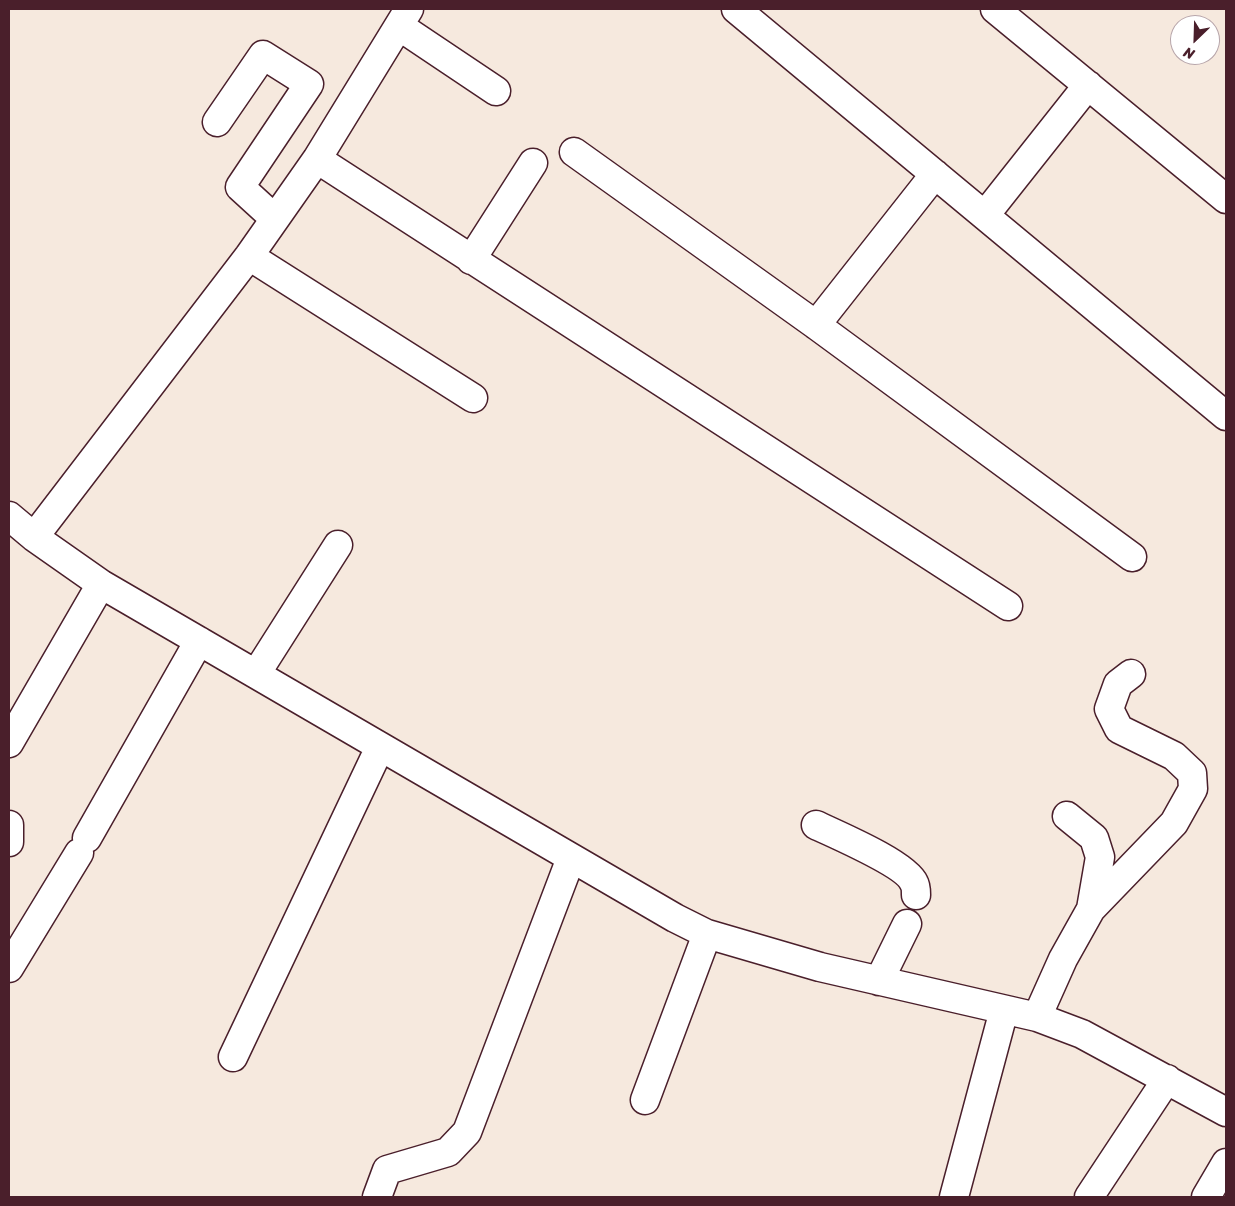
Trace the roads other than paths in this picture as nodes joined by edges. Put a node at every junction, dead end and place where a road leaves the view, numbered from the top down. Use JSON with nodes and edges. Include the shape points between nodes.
{"nodes":[{"id":1,"x":736,"y":9,"type":"edge"},
{"id":2,"x":995,"y":9,"type":"edge"},
{"id":3,"x":404,"y":17,"type":"edge"},
{"id":4,"x":1088,"y":85,"type":"junction"},
{"id":5,"x":496,"y":91,"type":"dead end"},
{"id":6,"x":217,"y":122,"type":"dead end"},
{"id":7,"x":574,"y":152,"type":"dead end"},
{"id":8,"x":316,"y":160,"type":"junction"},
{"id":9,"x":533,"y":163,"type":"dead end"},
{"id":10,"x":935,"y":174,"type":"junction"},
{"id":11,"x":1226,"y":199,"type":"edge"},
{"id":12,"x":984,"y":215,"type":"junction"},
{"id":13,"x":275,"y":219,"type":"junction"},
{"id":14,"x":249,"y":256,"type":"junction"},
{"id":15,"x":471,"y":260,"type":"junction"},
{"id":16,"x":816,"y":325,"type":"junction"},
{"id":17,"x":473,"y":398,"type":"dead end"},
{"id":18,"x":1226,"y":416,"type":"edge"},
{"id":19,"x":9,"y":516,"type":"edge"},
{"id":20,"x":34,"y":537,"type":"junction"},
{"id":21,"x":338,"y":545,"type":"dead end"},
{"id":22,"x":1132,"y":557,"type":"dead end"},
{"id":23,"x":101,"y":584,"type":"junction"},
{"id":24,"x":1008,"y":606,"type":"dead end"},
{"id":25,"x":199,"y":641,"type":"junction"},
{"id":26,"x":256,"y":674,"type":"junction"},
{"id":27,"x":1131,"y":674,"type":"dead end"},
{"id":28,"x":9,"y":743,"type":"edge"},
{"id":29,"x":380,"y":747,"type":"junction"},
{"id":30,"x":1067,"y":816,"type":"dead end"},
{"id":31,"x":816,"y":825,"type":"dead end"},
{"id":32,"x":9,"y":826,"type":"edge"},
{"id":33,"x":9,"y":842,"type":"edge"},
{"id":34,"x":571,"y":858,"type":"junction"},
{"id":35,"x":916,"y":895,"type":"dead end"},
{"id":36,"x":1091,"y":909,"type":"junction"},
{"id":37,"x":907,"y":924,"type":"dead end"},
{"id":38,"x":707,"y":934,"type":"junction"},
{"id":39,"x":9,"y":968,"type":"edge"},
{"id":40,"x":878,"y":981,"type":"junction"},
{"id":41,"x":1004,"y":1010,"type":"junction"},
{"id":42,"x":1037,"y":1017,"type":"junction"},
{"id":43,"x":233,"y":1057,"type":"dead end"},
{"id":44,"x":1167,"y":1079,"type":"junction"},
{"id":45,"x":645,"y":1100,"type":"dead end"},
{"id":46,"x":1226,"y":1112,"type":"edge"},
{"id":47,"x":1226,"y":1163,"type":"edge"},
{"id":48,"x":377,"y":1197,"type":"edge"},
{"id":49,"x":954,"y":1197,"type":"edge"},
{"id":50,"x":1089,"y":1197,"type":"edge"},
{"id":51,"x":1206,"y":1197,"type":"edge"}],
"edges":[{"from":1,"to":10,"type":"street"},
{"from":2,"to":4,"type":"street"},
{"from":3,"to":5,"type":"street"},
{"from":3,"to":8,"type":"street"},
{"from":4,"to":11,"type":"street"},
{"from":4,"to":12,"type":"street"},
{"from":6,"to":13,"type":"street","via":[[263,55],[309,84],[240,187]]},
{"from":7,"to":16,"type":"street"},
{"from":8,"to":13,"type":"street"},
{"from":8,"to":15,"type":"street"},
{"from":9,"to":15,"type":"street"},
{"from":10,"to":12,"type":"street"},
{"from":10,"to":16,"type":"street"},
{"from":12,"to":18,"type":"street"},
{"from":13,"to":14,"type":"street"},
{"from":14,"to":17,"type":"street"},
{"from":14,"to":20,"type":"street"},
{"from":15,"to":24,"type":"street"},
{"from":16,"to":22,"type":"street"},
{"from":19,"to":20,"type":"street"},
{"from":20,"to":23,"type":"street"},
{"from":21,"to":26,"type":"street"},
{"from":23,"to":25,"type":"street"},
{"from":23,"to":28,"type":"street"},
{"from":25,"to":26,"type":"street"},
{"from":25,"to":39,"type":"street","via":[[83,846]]},
{"from":26,"to":29,"type":"street"},
{"from":27,"to":36,"type":"street","via":[[1118,684],[1109,709],[1119,730],[1174,756],[1192,773],[1193,789],[1174,823]]},
{"from":29,"to":34,"type":"street"},
{"from":29,"to":43,"type":"street"},
{"from":30,"to":36,"type":"street","via":[[1094,838],[1100,856]]},
{"from":31,"to":35,"type":"street","via":[[904,872],[914,882]]},
{"from":32,"to":33,"type":"street"},
{"from":34,"to":38,"type":"street"},
{"from":34,"to":48,"type":"street","via":[[467,1132],[448,1152],[387,1170]]},
{"from":36,"to":42,"type":"street","via":[[1063,959]]},
{"from":37,"to":40,"type":"street"},
{"from":38,"to":40,"type":"street"},
{"from":38,"to":45,"type":"street"},
{"from":40,"to":41,"type":"street"},
{"from":41,"to":42,"type":"street"},
{"from":41,"to":49,"type":"street"},
{"from":42,"to":44,"type":"street","via":[[1082,1034]]},
{"from":44,"to":46,"type":"street"},
{"from":44,"to":50,"type":"street"},
{"from":47,"to":51,"type":"street"}]}
